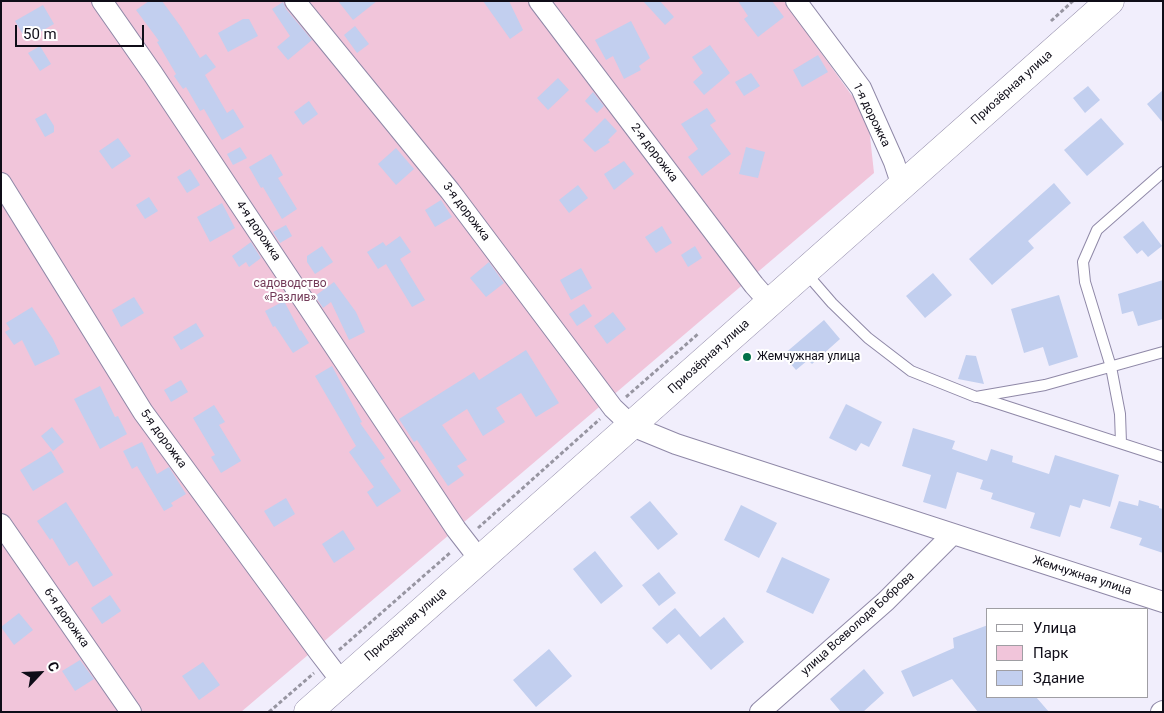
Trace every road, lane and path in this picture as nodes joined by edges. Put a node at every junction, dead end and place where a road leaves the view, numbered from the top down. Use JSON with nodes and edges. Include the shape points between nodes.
{"nodes":[{"id":1,"x":102,"y":1,"type":"edge"},
{"id":2,"x":295,"y":1,"type":"edge"},
{"id":3,"x":539,"y":1,"type":"edge"},
{"id":4,"x":796,"y":1,"type":"edge"},
{"id":5,"x":1073,"y":1,"type":"edge"},
{"id":6,"x":1110,"y":1,"type":"edge"},
{"id":7,"x":1044,"y":27,"type":"dead end"},
{"id":8,"x":1163,"y":172,"type":"edge"},
{"id":9,"x":1,"y":183,"type":"edge"},
{"id":10,"x":902,"y":186,"type":"junction"},
{"id":11,"x":805,"y":272,"type":"junction"},
{"id":12,"x":770,"y":303,"type":"junction"},
{"id":13,"x":704,"y":329,"type":"dead end"},
{"id":14,"x":1163,"y":352,"type":"edge"},
{"id":15,"x":1111,"y":367,"type":"junction"},
{"id":16,"x":976,"y":396,"type":"junction"},
{"id":17,"x":622,"y":417,"type":"junction"},
{"id":18,"x":1121,"y":443,"type":"junction"},
{"id":19,"x":1163,"y":457,"type":"edge"},
{"id":20,"x":1,"y":524,"type":"edge"},
{"id":21,"x":953,"y":534,"type":"junction"},
{"id":22,"x":472,"y":550,"type":"junction"},
{"id":23,"x":1163,"y":602,"type":"edge"},
{"id":24,"x":334,"y":672,"type":"junction"},
{"id":25,"x":131,"y":712,"type":"edge"},
{"id":26,"x":269,"y":712,"type":"edge"},
{"id":27,"x":308,"y":712,"type":"edge"},
{"id":28,"x":760,"y":712,"type":"edge"}],
"edges":[{"from":1,"to":22,"type":"street","name":"4-я дорожка"},
{"from":2,"to":17,"type":"street","name":"3-я дорожка","via":[[450,191]]},
{"from":3,"to":12,"type":"street","name":"2-я дорожка"},
{"from":4,"to":10,"type":"street","name":"1-я дорожка","via":[[861,88]]},
{"from":5,"to":7,"type":"path"},
{"from":6,"to":10,"type":"street","name":"Приозёрная улица"},
{"from":8,"to":15,"type":"lane","via":[[1097,230],[1083,262],[1085,282]]},
{"from":9,"to":24,"type":"street","name":"5-я дорожка","via":[[143,412]]},
{"from":10,"to":11,"type":"street","name":"Приозёрная улица"},
{"from":11,"to":12,"type":"street","name":"Приозёрная улица"},
{"from":11,"to":16,"type":"lane","via":[[868,338],[911,371]]},
{"from":12,"to":17,"type":"street","name":"Приозёрная улица"},
{"from":13,"to":17,"type":"path"},
{"from":14,"to":15,"type":"lane"},
{"from":15,"to":16,"type":"lane","via":[[1044,385]]},
{"from":15,"to":18,"type":"lane","via":[[1120,414]]},
{"from":16,"to":18,"type":"lane"},
{"from":17,"to":21,"type":"street","name":"Жемчужная улица","via":[[676,444]]},
{"from":17,"to":22,"type":"street","name":"Приозёрная улица"},
{"from":17,"to":22,"type":"path"},
{"from":18,"to":19,"type":"lane"},
{"from":20,"to":25,"type":"street","name":"6-я дорожка"},
{"from":21,"to":23,"type":"street","name":"Жемчужная улица"},
{"from":21,"to":28,"type":"street","name":"улица Всеволода Боброва","via":[[886,601]]},
{"from":22,"to":24,"type":"street","name":"Приозёрная улица"},
{"from":22,"to":24,"type":"path"},
{"from":24,"to":26,"type":"path"},
{"from":24,"to":27,"type":"street","name":"Приозёрная улица"}]}
